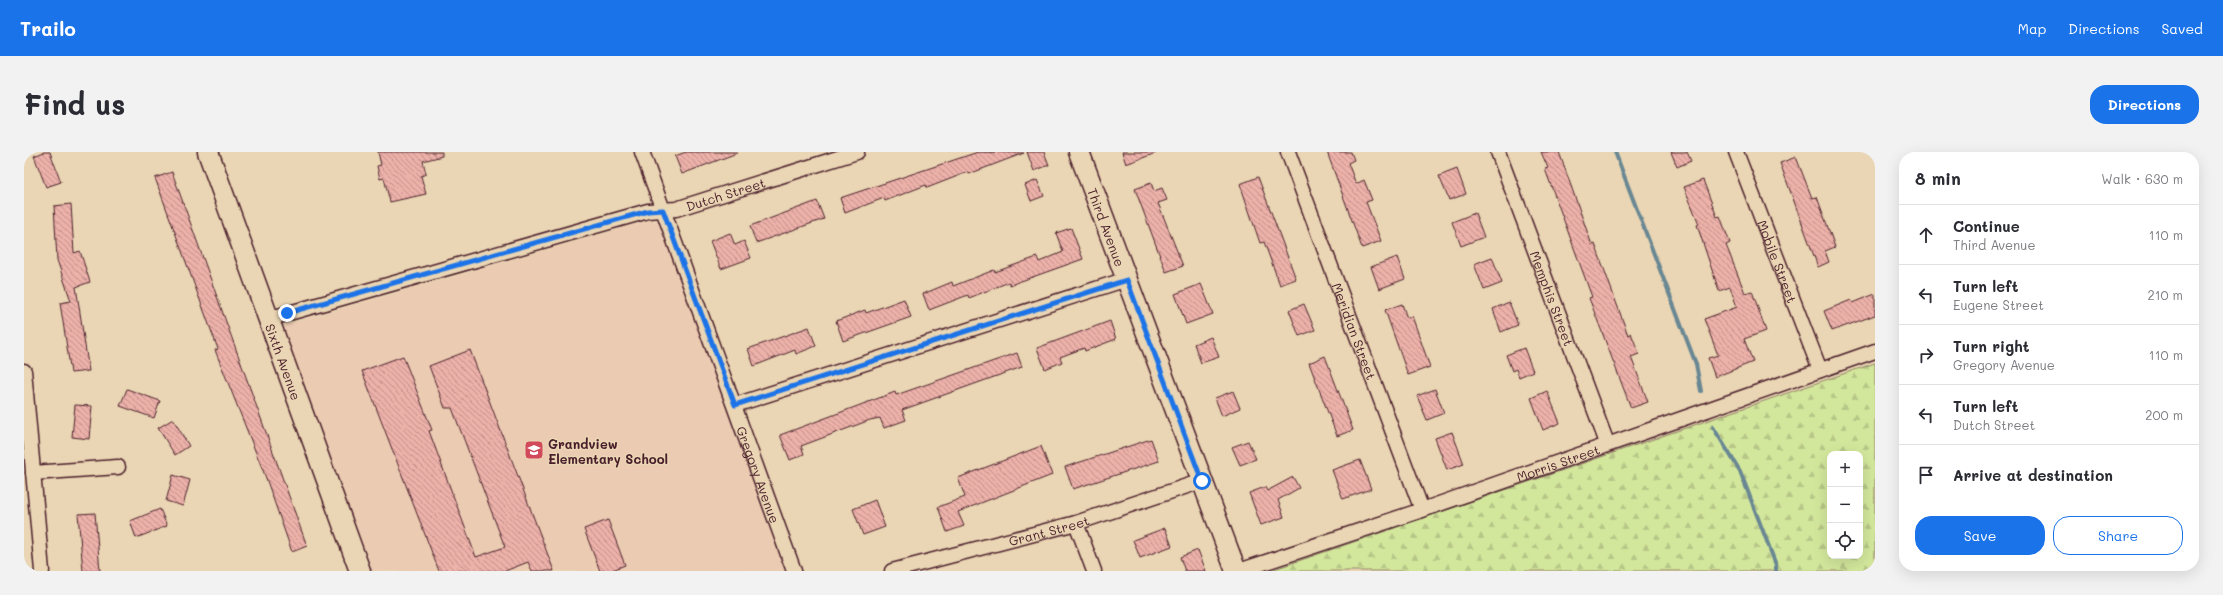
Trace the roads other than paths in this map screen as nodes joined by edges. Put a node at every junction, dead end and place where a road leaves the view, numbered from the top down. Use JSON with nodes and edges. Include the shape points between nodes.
{"nodes":[{"id":1,"x":208,"y":152,"type":"edge"},
{"id":2,"x":642,"y":152,"type":"edge"},
{"id":3,"x":857,"y":152,"type":"edge"},
{"id":4,"x":1079,"y":152,"type":"edge"},
{"id":5,"x":1288,"y":152,"type":"edge"},
{"id":6,"x":1498,"y":152,"type":"edge"},
{"id":7,"x":1736,"y":152,"type":"edge"},
{"id":8,"x":663,"y":210,"type":"junction"},
{"id":9,"x":1127,"y":280,"type":"junction"},
{"id":10,"x":268,"y":319,"type":"junction"},
{"id":11,"x":1875,"y":351,"type":"edge"},
{"id":12,"x":1820,"y":370,"type":"junction"},
{"id":13,"x":24,"y":371,"type":"edge"},
{"id":14,"x":735,"y":405,"type":"junction"},
{"id":15,"x":1608,"y":443,"type":"junction"},
{"id":16,"x":118,"y":467,"type":"dead end"},
{"id":17,"x":33,"y":473,"type":"junction"},
{"id":18,"x":1202,"y":481,"type":"junction"},
{"id":19,"x":1422,"y":510,"type":"junction"},
{"id":20,"x":1076,"y":523,"type":"junction"},
{"id":21,"x":42,"y":571,"type":"edge"},
{"id":22,"x":360,"y":571,"type":"edge"},
{"id":23,"x":794,"y":571,"type":"edge"},
{"id":24,"x":892,"y":571,"type":"edge"},
{"id":25,"x":1094,"y":571,"type":"edge"},
{"id":26,"x":1236,"y":571,"type":"edge"},
{"id":27,"x":1239,"y":571,"type":"edge"}],
"edges":[{"from":1,"to":10,"type":"street","name":"Sixth Avenue"},
{"from":2,"to":8,"type":"street","name":"Gregory Avenue"},
{"from":3,"to":8,"type":"street","name":"Dutch Street","via":[[676,209]]},
{"from":4,"to":9,"type":"street","name":"Third Avenue"},
{"from":5,"to":19,"type":"street","name":"Meridian Street"},
{"from":6,"to":15,"type":"street","name":"Memphis Street"},
{"from":7,"to":12,"type":"street","name":"Mobile Street"},
{"from":8,"to":10,"type":"street","name":"Dutch Street","via":[[648,211]]},
{"from":8,"to":14,"type":"street","name":"Gregory Avenue"},
{"from":9,"to":14,"type":"street"},
{"from":9,"to":18,"type":"street","name":"Third Avenue"},
{"from":10,"to":22,"type":"street","name":"Sixth Avenue"},
{"from":11,"to":12,"type":"street","name":"Morris Street"},
{"from":12,"to":15,"type":"street","name":"Morris Street"},
{"from":13,"to":17,"type":"street"},
{"from":14,"to":23,"type":"street","name":"Gregory Avenue"},
{"from":15,"to":19,"type":"street","name":"Morris Street"},
{"from":16,"to":17,"type":"street"},
{"from":17,"to":21,"type":"street"},
{"from":18,"to":20,"type":"street","name":"Grant Street"},
{"from":18,"to":26,"type":"street","name":"Third Avenue"},
{"from":19,"to":27,"type":"street","name":"Morris Street"},
{"from":20,"to":24,"type":"street","name":"Grant Street"},
{"from":20,"to":25,"type":"street"}]}
